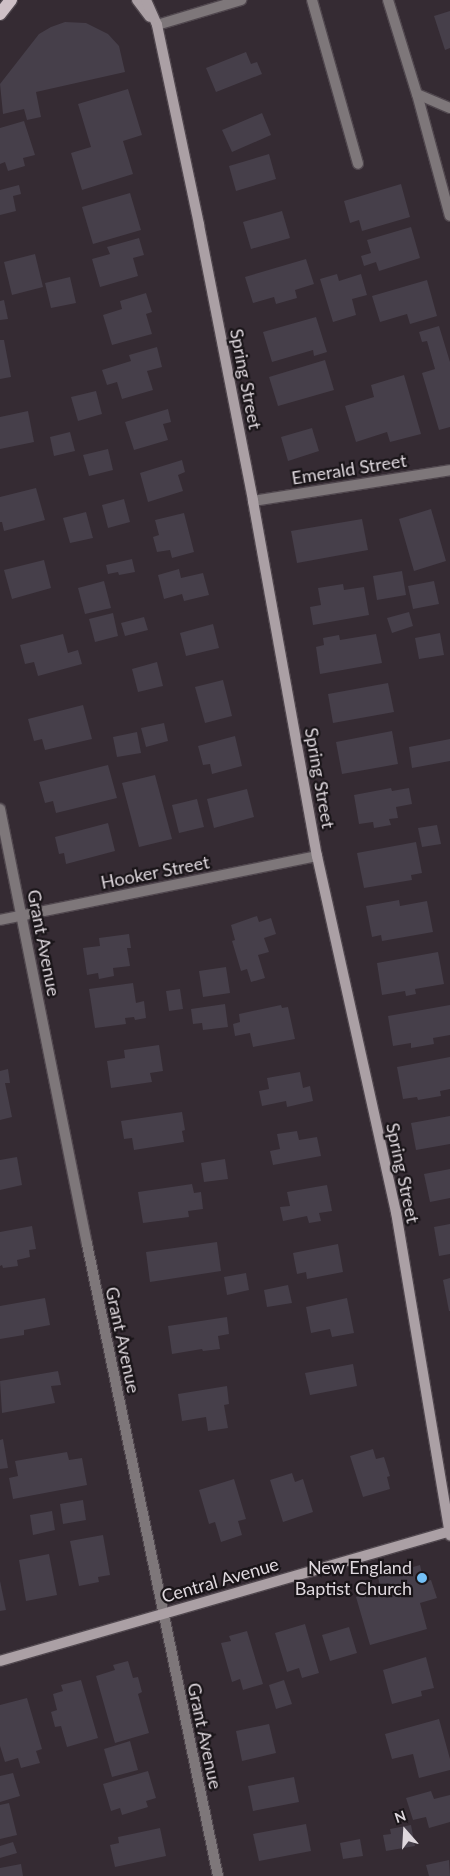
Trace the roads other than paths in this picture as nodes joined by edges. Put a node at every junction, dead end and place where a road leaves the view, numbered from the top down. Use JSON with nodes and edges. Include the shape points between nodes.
{"nodes":[{"id":1,"x":11,"y":0,"type":"edge"},
{"id":2,"x":136,"y":0,"type":"edge"},
{"id":3,"x":146,"y":0,"type":"edge"},
{"id":4,"x":241,"y":0,"type":"edge"},
{"id":5,"x":312,"y":0,"type":"edge"},
{"id":6,"x":388,"y":0,"type":"edge"},
{"id":7,"x":0,"y":14,"type":"edge"},
{"id":8,"x":157,"y":25,"type":"junction"},
{"id":9,"x":417,"y":94,"type":"junction"},
{"id":10,"x":450,"y":108,"type":"edge"},
{"id":11,"x":358,"y":164,"type":"dead end"},
{"id":12,"x":450,"y":216,"type":"edge"},
{"id":13,"x":450,"y":470,"type":"edge"},
{"id":14,"x":253,"y":501,"type":"junction"},
{"id":15,"x":0,"y":810,"type":"edge"},
{"id":16,"x":317,"y":856,"type":"junction"},
{"id":17,"x":22,"y":915,"type":"junction"},
{"id":18,"x":0,"y":920,"type":"edge"},
{"id":19,"x":450,"y":1532,"type":"edge"},
{"id":20,"x":163,"y":1614,"type":"junction"},
{"id":21,"x":0,"y":1661,"type":"edge"},
{"id":22,"x":218,"y":1876,"type":"edge"}],
"edges":[{"from":1,"to":7,"type":"main road"},
{"from":2,"to":8,"type":"street","name":"Spring Street"},
{"from":3,"to":8,"type":"street","name":"Spring Street"},
{"from":4,"to":8,"type":"street"},
{"from":5,"to":11,"type":"street"},
{"from":6,"to":9,"type":"street"},
{"from":8,"to":14,"type":"street","name":"Spring Street"},
{"from":9,"to":10,"type":"street"},
{"from":9,"to":12,"type":"street"},
{"from":13,"to":14,"type":"street","name":"Emerald Street"},
{"from":14,"to":16,"type":"street","name":"Spring Street"},
{"from":15,"to":17,"type":"street","name":"Grant Avenue"},
{"from":16,"to":17,"type":"street","name":"Hooker Street"},
{"from":16,"to":19,"type":"street","name":"Spring Street","via":[[396,1212]]},
{"from":17,"to":18,"type":"street","name":"Hooker Street"},
{"from":17,"to":20,"type":"street","name":"Grant Avenue"},
{"from":19,"to":20,"type":"street","name":"Central Avenue"},
{"from":20,"to":21,"type":"street","name":"Central Avenue"},
{"from":20,"to":22,"type":"street","name":"Grant Avenue"}]}
